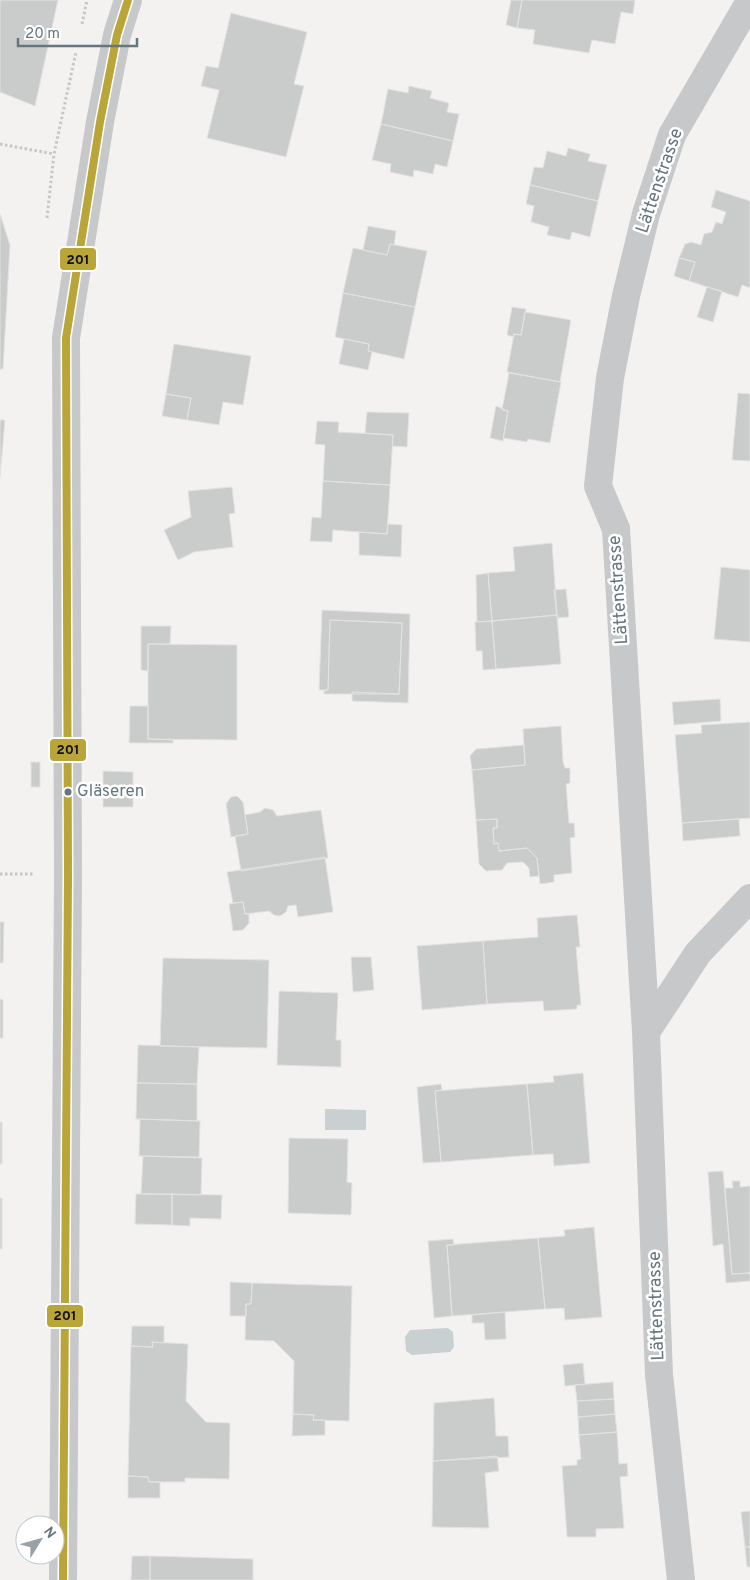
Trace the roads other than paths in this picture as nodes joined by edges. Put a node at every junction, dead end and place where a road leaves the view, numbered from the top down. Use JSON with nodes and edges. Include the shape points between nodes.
{"nodes":[{"id":1,"x":128,"y":0,"type":"edge"},
{"id":2,"x":750,"y":1,"type":"edge"},
{"id":3,"x":750,"y":898,"type":"edge"},
{"id":4,"x":646,"y":1032,"type":"junction"},
{"id":5,"x":63,"y":1580,"type":"edge"},
{"id":6,"x":681,"y":1580,"type":"edge"}],
"edges":[{"from":1,"to":5,"type":"street","via":[[117,35],[100,122],[66,338],[68,876]]},
{"from":2,"to":4,"type":"street","name":"Lättenstrasse","via":[[672,135],[646,214],[610,378],[598,486],[616,529]]},
{"from":3,"to":4,"type":"street","via":[[698,953]]},
{"from":4,"to":6,"type":"street","name":"Lättenstrasse","via":[[660,1375]]}]}
